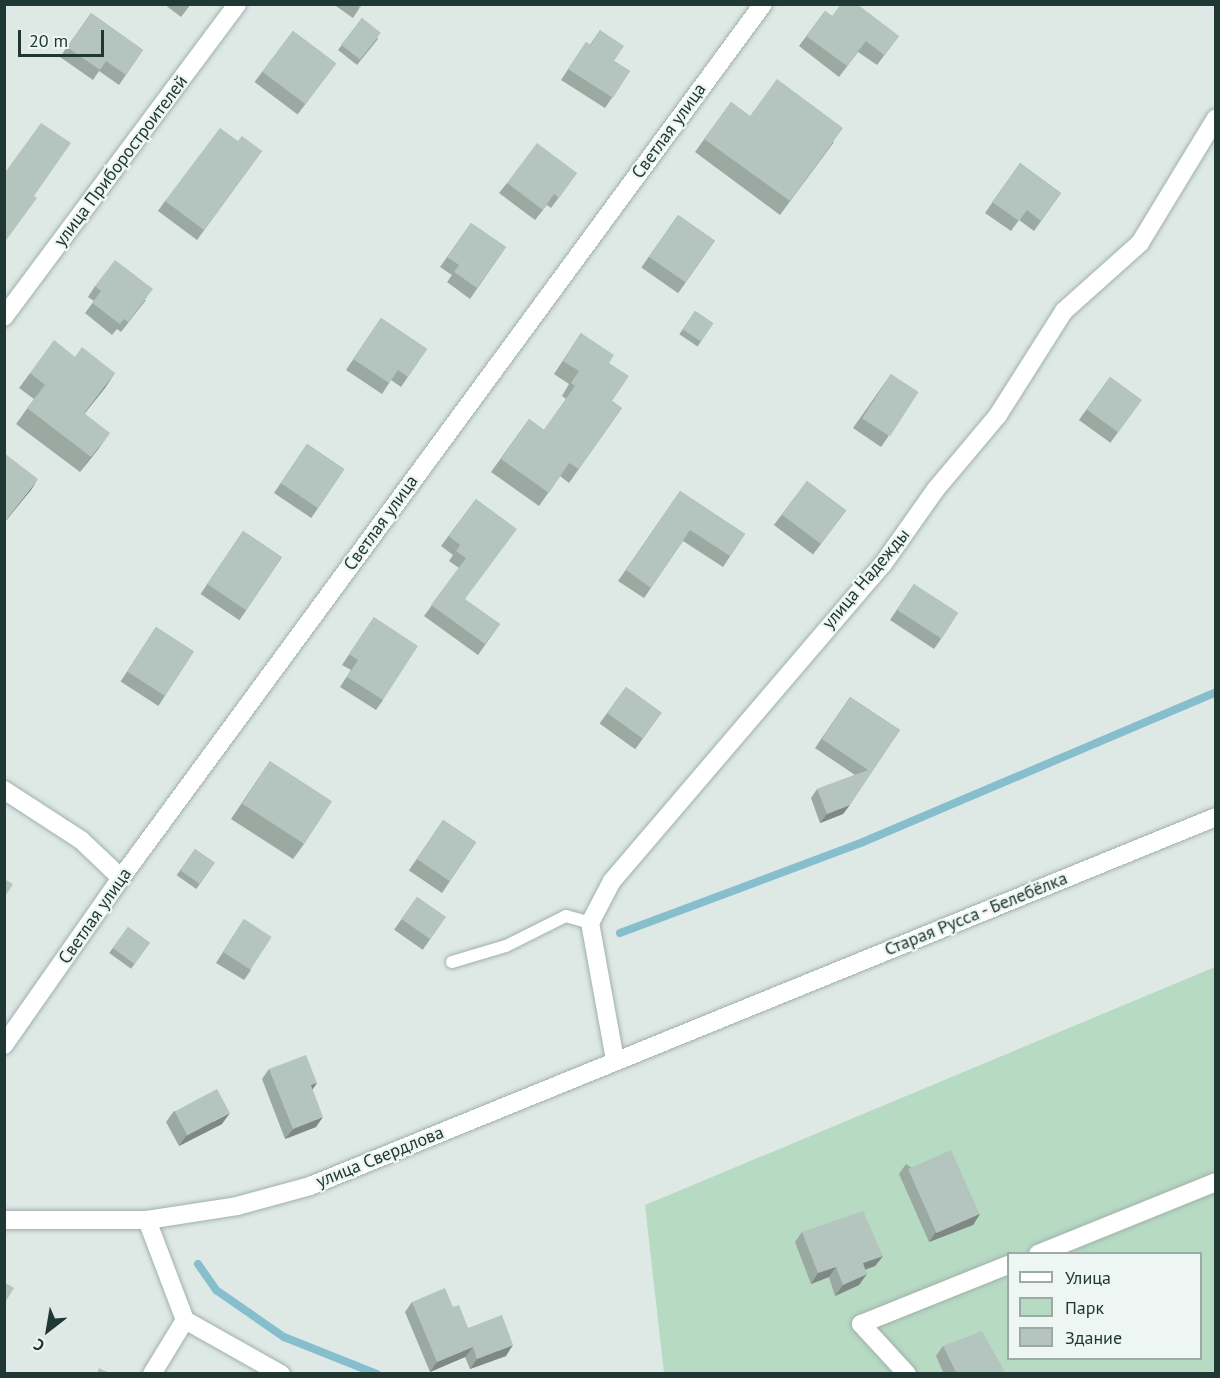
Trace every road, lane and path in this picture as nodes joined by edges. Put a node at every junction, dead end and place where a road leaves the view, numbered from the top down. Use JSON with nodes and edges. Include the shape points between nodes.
{"nodes":[{"id":1,"x":237,"y":4,"type":"edge"},
{"id":2,"x":764,"y":4,"type":"edge"},
{"id":3,"x":1215,"y":118,"type":"edge"},
{"id":4,"x":4,"y":317,"type":"edge"},
{"id":5,"x":4,"y":790,"type":"edge"},
{"id":6,"x":1215,"y":817,"type":"edge"},
{"id":7,"x":120,"y":878,"type":"junction"},
{"id":8,"x":590,"y":923,"type":"junction"},
{"id":9,"x":452,"y":962,"type":"dead end"},
{"id":10,"x":736,"y":1011,"type":"joint"},
{"id":11,"x":4,"y":1046,"type":"edge"},
{"id":12,"x":615,"y":1060,"type":"junction"},
{"id":13,"x":1215,"y":1182,"type":"edge"},
{"id":14,"x":4,"y":1220,"type":"edge"},
{"id":15,"x":147,"y":1220,"type":"junction"},
{"id":16,"x":1043,"y":1252,"type":"edge"},
{"id":17,"x":1007,"y":1265,"type":"edge"},
{"id":18,"x":185,"y":1320,"type":"junction"},
{"id":19,"x":152,"y":1374,"type":"edge"},
{"id":20,"x":280,"y":1374,"type":"edge"},
{"id":21,"x":907,"y":1374,"type":"edge"}],
"edges":[{"from":1,"to":4,"type":"street","name":"улица Приборостроителей"},
{"from":2,"to":7,"type":"street","name":"Светлая улица"},
{"from":3,"to":8,"type":"street","name":"улица Надежды","via":[[1140,243],[1065,311],[998,416],[936,489],[883,564],[612,881]]},
{"from":5,"to":7,"type":"street","via":[[81,840]]},
{"from":6,"to":10,"type":"street","name":"Старая Русса - Белебёлка"},
{"from":7,"to":11,"type":"street","name":"Светлая улица"},
{"from":8,"to":9,"type":"lane","via":[[566,916],[507,946]]},
{"from":8,"to":12,"type":"street"},
{"from":10,"to":12,"type":"street","name":"улица Свердлова"},
{"from":12,"to":15,"type":"street","name":"улица Свердлова","via":[[309,1186],[237,1206]]},
{"from":13,"to":16,"type":"street"},
{"from":14,"to":15,"type":"street","name":"улица Свердлова"},
{"from":15,"to":18,"type":"street"},
{"from":17,"to":21,"type":"street","via":[[861,1324]]},
{"from":18,"to":19,"type":"street"},
{"from":18,"to":20,"type":"street"}]}
